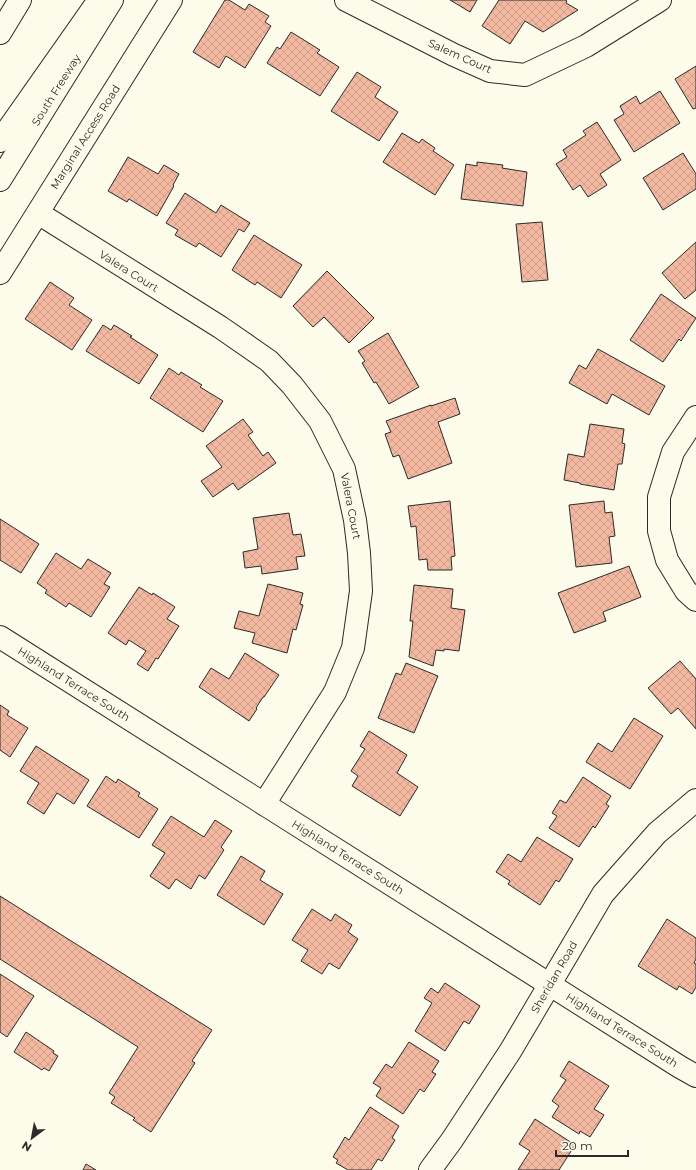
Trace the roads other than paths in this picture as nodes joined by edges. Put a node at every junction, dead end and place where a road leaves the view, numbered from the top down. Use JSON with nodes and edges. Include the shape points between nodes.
{"nodes":[{"id":1,"x":20,"y":0,"type":"edge"},
{"id":2,"x":99,"y":0,"type":"edge"},
{"id":3,"x":112,"y":0,"type":"edge"},
{"id":4,"x":171,"y":0,"type":"edge"},
{"id":5,"x":346,"y":0,"type":"edge"},
{"id":6,"x":660,"y":0,"type":"edge"},
{"id":7,"x":0,"y":33,"type":"edge"},
{"id":8,"x":0,"y":141,"type":"edge"},
{"id":9,"x":0,"y":180,"type":"edge"},
{"id":10,"x":38,"y":213,"type":"junction"},
{"id":11,"x":0,"y":273,"type":"edge"},
{"id":12,"x":696,"y":417,"type":"edge"},
{"id":13,"x":696,"y":600,"type":"edge"},
{"id":14,"x":0,"y":637,"type":"edge"},
{"id":15,"x":696,"y":800,"type":"edge"},
{"id":16,"x":264,"y":804,"type":"junction"},
{"id":17,"x":549,"y":984,"type":"junction"},
{"id":18,"x":696,"y":1076,"type":"edge"},
{"id":19,"x":430,"y":1170,"type":"edge"}],
"edges":[{"from":1,"to":7,"type":"main road"},
{"from":2,"to":8,"type":"main road"},
{"from":3,"to":9,"type":"main road","name":"South Freeway"},
{"from":4,"to":10,"type":"main road","name":"Marginal Access Road"},
{"from":5,"to":6,"type":"main road","name":"Salem Court","via":[[490,71],[525,75],[586,46]]},
{"from":10,"to":11,"type":"main road","name":"Marginal Access Road"},
{"from":10,"to":16,"type":"main road","name":"Valera Court","via":[[220,327],[269,361],[320,421],[344,469],[356,520],[361,591],[353,648],[335,692]]},
{"from":12,"to":13,"type":"main road","via":[[673,452],[659,497],[659,530],[667,560],[686,591]]},
{"from":14,"to":16,"type":"main road","name":"Highland Terrace South"},
{"from":15,"to":17,"type":"main road","name":"Sheridan Road","via":[[657,833],[603,894]]},
{"from":16,"to":17,"type":"main road","name":"Highland Terrace South"},
{"from":17,"to":18,"type":"main road","name":"Highland Terrace South"},
{"from":17,"to":19,"type":"main road","name":"Sheridan Road","via":[[511,1050]]}]}
